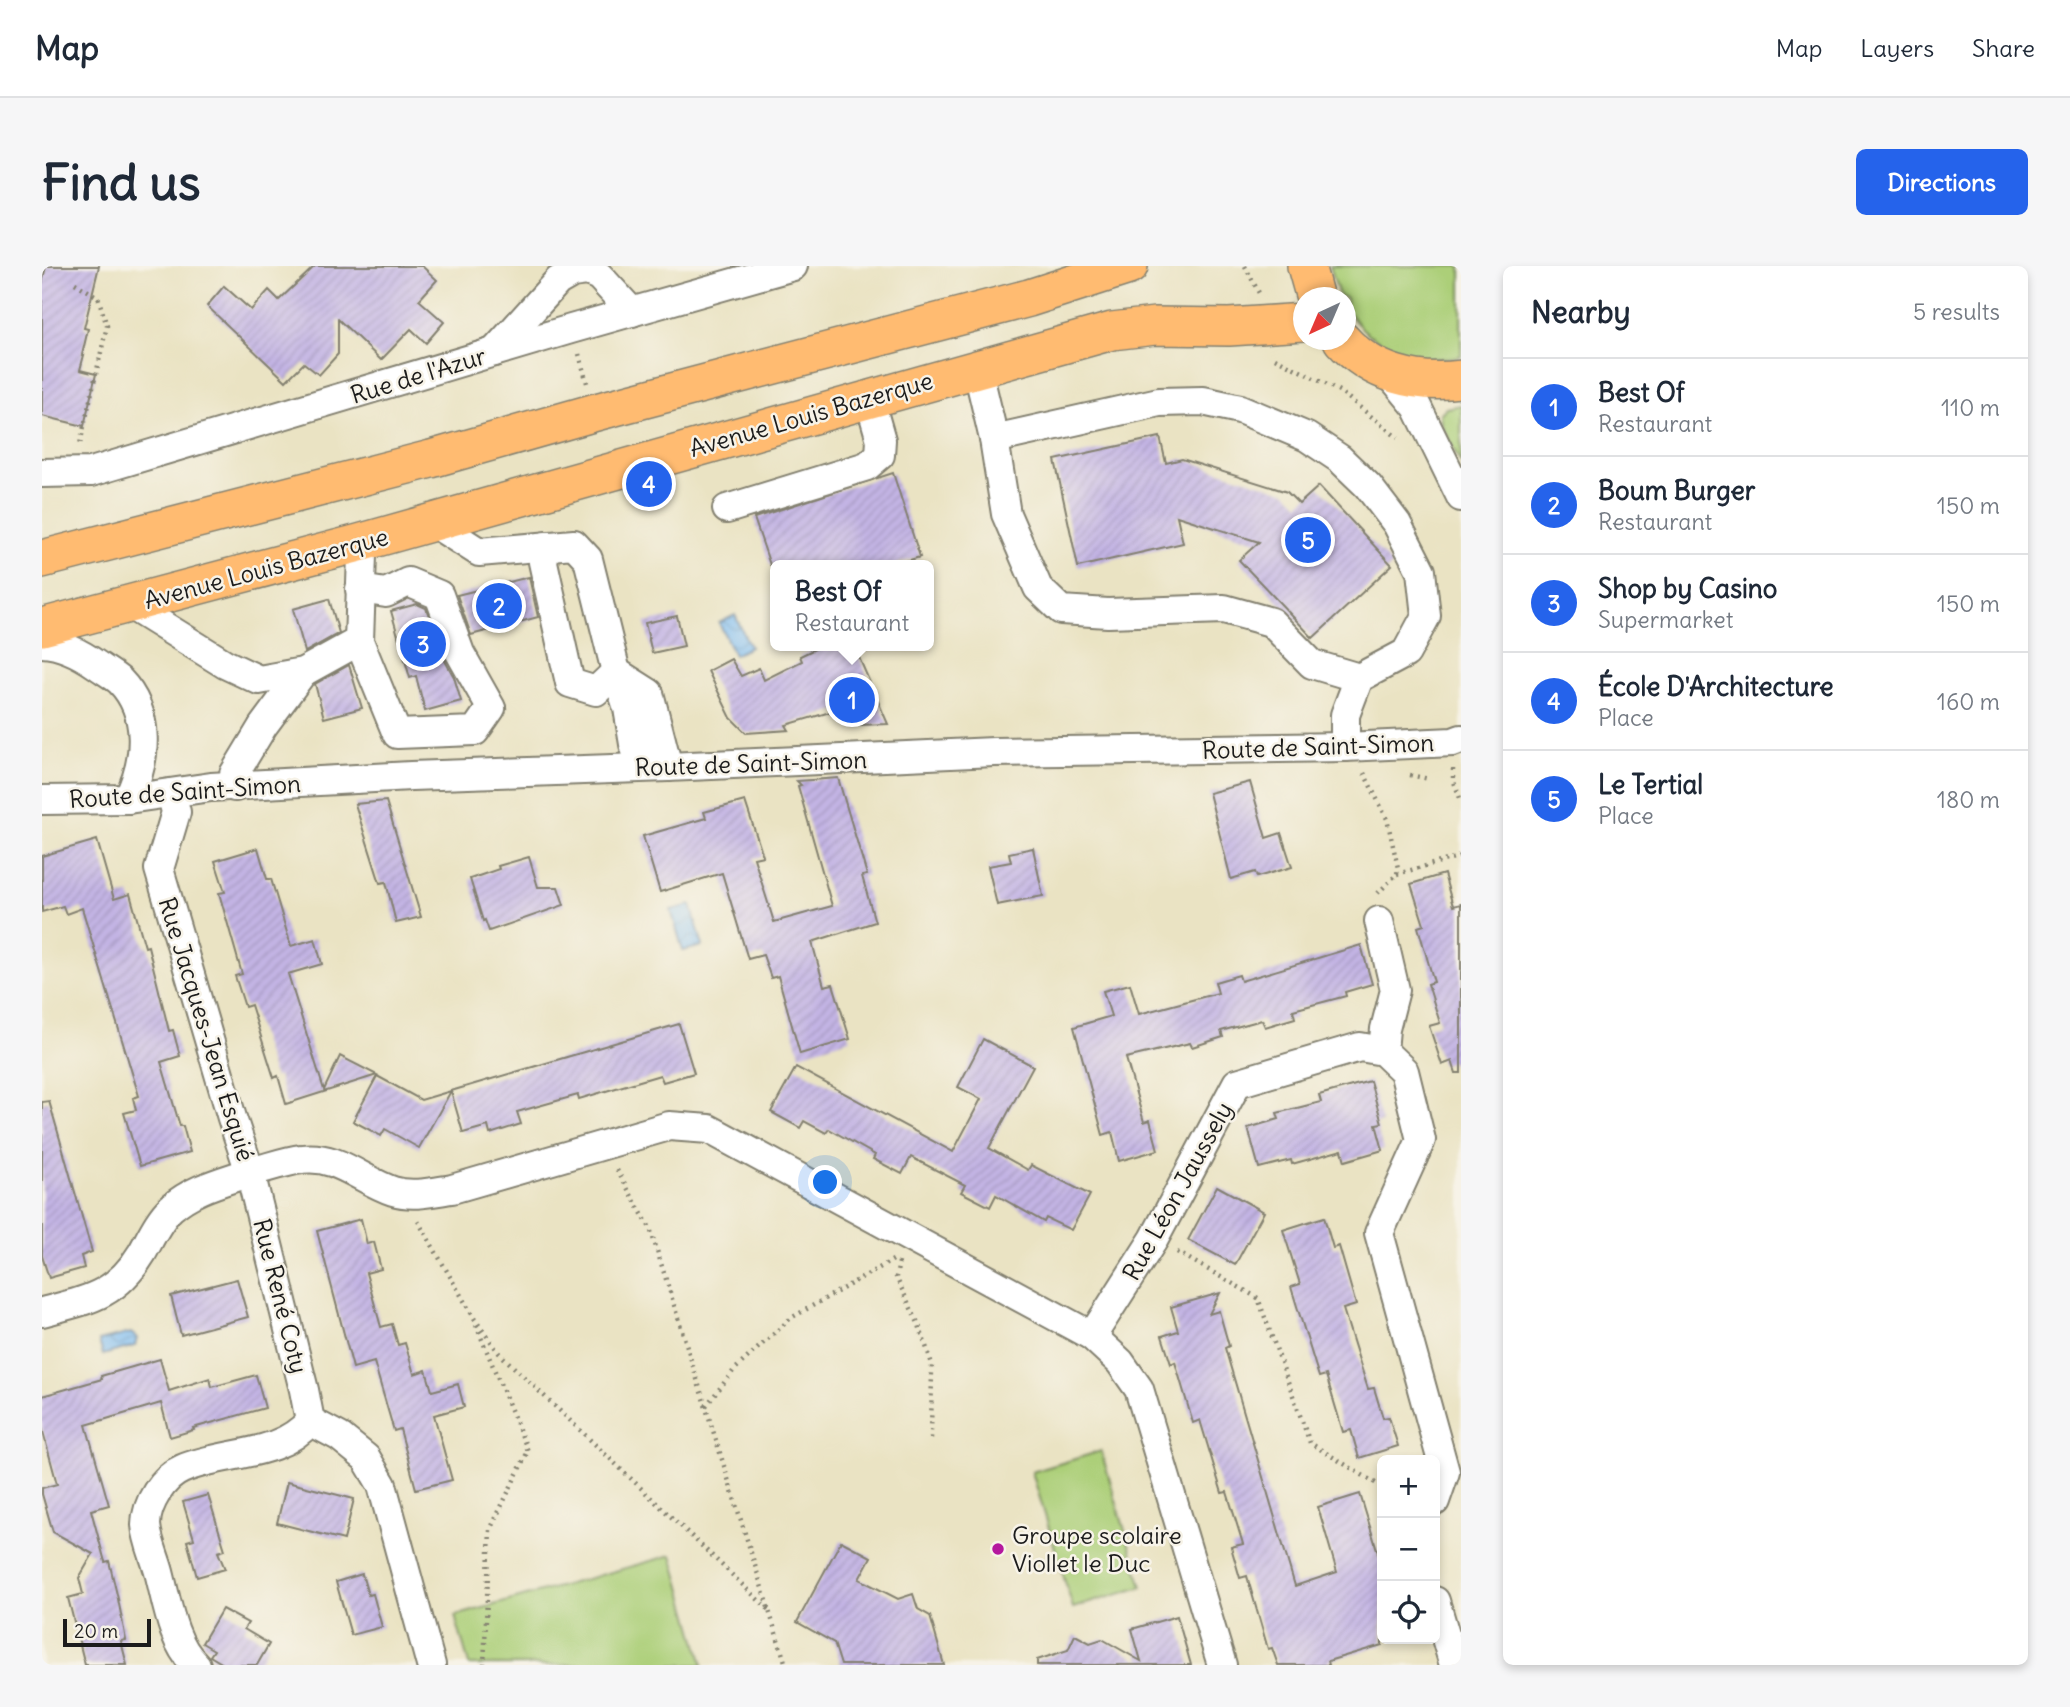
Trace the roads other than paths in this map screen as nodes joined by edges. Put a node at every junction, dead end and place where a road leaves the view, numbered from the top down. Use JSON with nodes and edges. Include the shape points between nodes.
{"nodes":[{"id":1,"x":793,"y":266,"type":"edge"},
{"id":2,"x":1129,"y":266,"type":"edge"},
{"id":3,"x":1306,"y":266,"type":"edge"},
{"id":4,"x":1312,"y":287,"type":"edge"},
{"id":5,"x":632,"y":312,"type":"junction"},
{"id":6,"x":1293,"y":323,"type":"edge"},
{"id":7,"x":1354,"y":350,"type":"edge"},
{"id":8,"x":494,"y":352,"type":"junction"},
{"id":9,"x":978,"y":367,"type":"junction"},
{"id":10,"x":1389,"y":373,"type":"junction"},
{"id":11,"x":1461,"y":379,"type":"edge"},
{"id":12,"x":869,"y":398,"type":"junction"},
{"id":13,"x":994,"y":439,"type":"junction"},
{"id":14,"x":42,"y":473,"type":"edge"},
{"id":15,"x":1461,"y":497,"type":"edge"},
{"id":16,"x":727,"y":509,"type":"dead end"},
{"id":17,"x":432,"y":522,"type":"junction"},
{"id":18,"x":359,"y":543,"type":"junction"},
{"id":19,"x":546,"y":546,"type":"junction"},
{"id":20,"x":42,"y":559,"type":"edge"},
{"id":21,"x":360,"y":589,"type":"junction"},
{"id":22,"x":130,"y":605,"type":"junction"},
{"id":23,"x":42,"y":627,"type":"edge"},
{"id":24,"x":359,"y":641,"type":"junction"},
{"id":25,"x":42,"y":643,"type":"edge"},
{"id":26,"x":303,"y":672,"type":"junction"},
{"id":27,"x":616,"y":672,"type":"junction"},
{"id":28,"x":1359,"y":678,"type":"junction"},
{"id":29,"x":1461,"y":739,"type":"edge"},
{"id":30,"x":1353,"y":756,"type":"junction"},
{"id":31,"x":654,"y":767,"type":"junction"},
{"id":32,"x":234,"y":787,"type":"junction"},
{"id":33,"x":171,"y":793,"type":"junction"},
{"id":34,"x":128,"y":799,"type":"junction"},
{"id":35,"x":42,"y":800,"type":"edge"},
{"id":36,"x":1379,"y":920,"type":"road end"},
{"id":37,"x":1383,"y":1051,"type":"junction"},
{"id":38,"x":250,"y":1172,"type":"junction"},
{"id":39,"x":42,"y":1312,"type":"edge"},
{"id":40,"x":1092,"y":1336,"type":"junction"},
{"id":41,"x":310,"y":1421,"type":"junction"},
{"id":42,"x":1440,"y":1486,"type":"edge"},
{"id":43,"x":1440,"y":1618,"type":"edge"},
{"id":44,"x":196,"y":1665,"type":"edge"},
{"id":45,"x":431,"y":1665,"type":"edge"},
{"id":46,"x":1222,"y":1665,"type":"edge"},
{"id":47,"x":1454,"y":1665,"type":"edge"}],
"edges":[{"from":1,"to":5,"type":"street","name":"Rue de l'Azur"},
{"from":2,"to":20,"type":"main road","via":[[1029,298],[432,459]]},
{"from":3,"to":4,"type":"main road"},
{"from":5,"to":8,"type":"street","name":"Rue de l'Azur"},
{"from":5,"to":8,"type":"street","via":[[599,276],[587,271],[572,273],[558,281]]},
{"from":6,"to":9,"type":"main road","name":"Avenue Louis Bazerque","via":[[1112,331]]},
{"from":7,"to":10,"type":"main road"},
{"from":8,"to":14,"type":"street","name":"Rue de l'Azur","via":[[91,472]]},
{"from":9,"to":12,"type":"main road","name":"Avenue Louis Bazerque"},
{"from":9,"to":13,"type":"street"},
{"from":10,"to":11,"type":"main road","via":[[1416,380]]},
{"from":10,"to":15,"type":"street","via":[[1417,407]]},
{"from":12,"to":16,"type":"street","via":[[881,440],[880,455],[867,466]]},
{"from":12,"to":17,"type":"main road","name":"Avenue Louis Bazerque"},
{"from":13,"to":28,"type":"street","via":[[1006,514],[1038,588],[1061,610],[1224,609],[1270,622],[1312,664]]},
{"from":13,"to":28,"type":"street","via":[[1159,402],[1203,401],[1284,428],[1340,459],[1397,524],[1421,571],[1426,616],[1406,653]]},
{"from":17,"to":18,"type":"main road","name":"Avenue Louis Bazerque"},
{"from":17,"to":19,"type":"street","via":[[479,552]]},
{"from":18,"to":21,"type":"street"},
{"from":18,"to":22,"type":"main road","name":"Avenue Louis Bazerque"},
{"from":19,"to":27,"type":"street","via":[[573,544],[588,559]]},
{"from":19,"to":27,"type":"street","via":[[543,562],[570,683],[596,691]]},
{"from":21,"to":24,"type":"street"},
{"from":21,"to":24,"type":"street","via":[[386,593],[408,582],[439,595],[460,653],[491,708],[475,731],[397,734]]},
{"from":22,"to":23,"type":"main road","name":"Avenue Louis Bazerque"},
{"from":22,"to":26,"type":"street","via":[[259,680]]},
{"from":24,"to":26,"type":"street"},
{"from":25,"to":34,"type":"street","via":[[59,644],[90,660],[119,680],[135,701],[144,746]]},
{"from":26,"to":32,"type":"street","via":[[234,774]]},
{"from":27,"to":31,"type":"street","via":[[649,693]]},
{"from":28,"to":30,"type":"street","via":[[1345,715]]},
{"from":29,"to":30,"type":"street","name":"Route de Saint-Simon"},
{"from":30,"to":31,"type":"street","name":"Route de Saint-Simon","via":[[994,752]]},
{"from":31,"to":32,"type":"street","name":"Route de Saint-Simon"},
{"from":32,"to":33,"type":"street","name":"Route de Saint-Simon"},
{"from":33,"to":34,"type":"street","name":"Route de Saint-Simon"},
{"from":33,"to":38,"type":"street","name":"Rue Jacques-Jean Esquié","via":[[176,812],[159,869]]},
{"from":34,"to":35,"type":"street","name":"Route de Saint-Simon"},
{"from":36,"to":37,"type":"street","via":[[1395,990]]},
{"from":37,"to":40,"type":"street","name":"Rue Léon Jaussely","via":[[1360,1047],[1237,1083],[1154,1239]]},
{"from":37,"to":42,"type":"street","via":[[1404,1071],[1421,1140],[1379,1233],[1445,1472]]},
{"from":38,"to":39,"type":"street","via":[[192,1192],[168,1210],[130,1273],[107,1290]]},
{"from":38,"to":40,"type":"street","name":"Rue Jacques-Jean Esquié","via":[[304,1158],[331,1161],[392,1191],[415,1195],[452,1189],[669,1126],[709,1129]]},
{"from":38,"to":41,"type":"street","name":"Rue René Coty"},
{"from":40,"to":46,"type":"street","name":"Rue Jacques-Jean Esquié","via":[[1120,1362],[1139,1389]]},
{"from":41,"to":44,"type":"street","via":[[298,1435],[269,1447],[180,1469],[159,1488],[150,1506],[146,1525],[177,1636]]},
{"from":41,"to":45,"type":"street","via":[[366,1458],[382,1485]]},
{"from":43,"to":47,"type":"street"}]}
